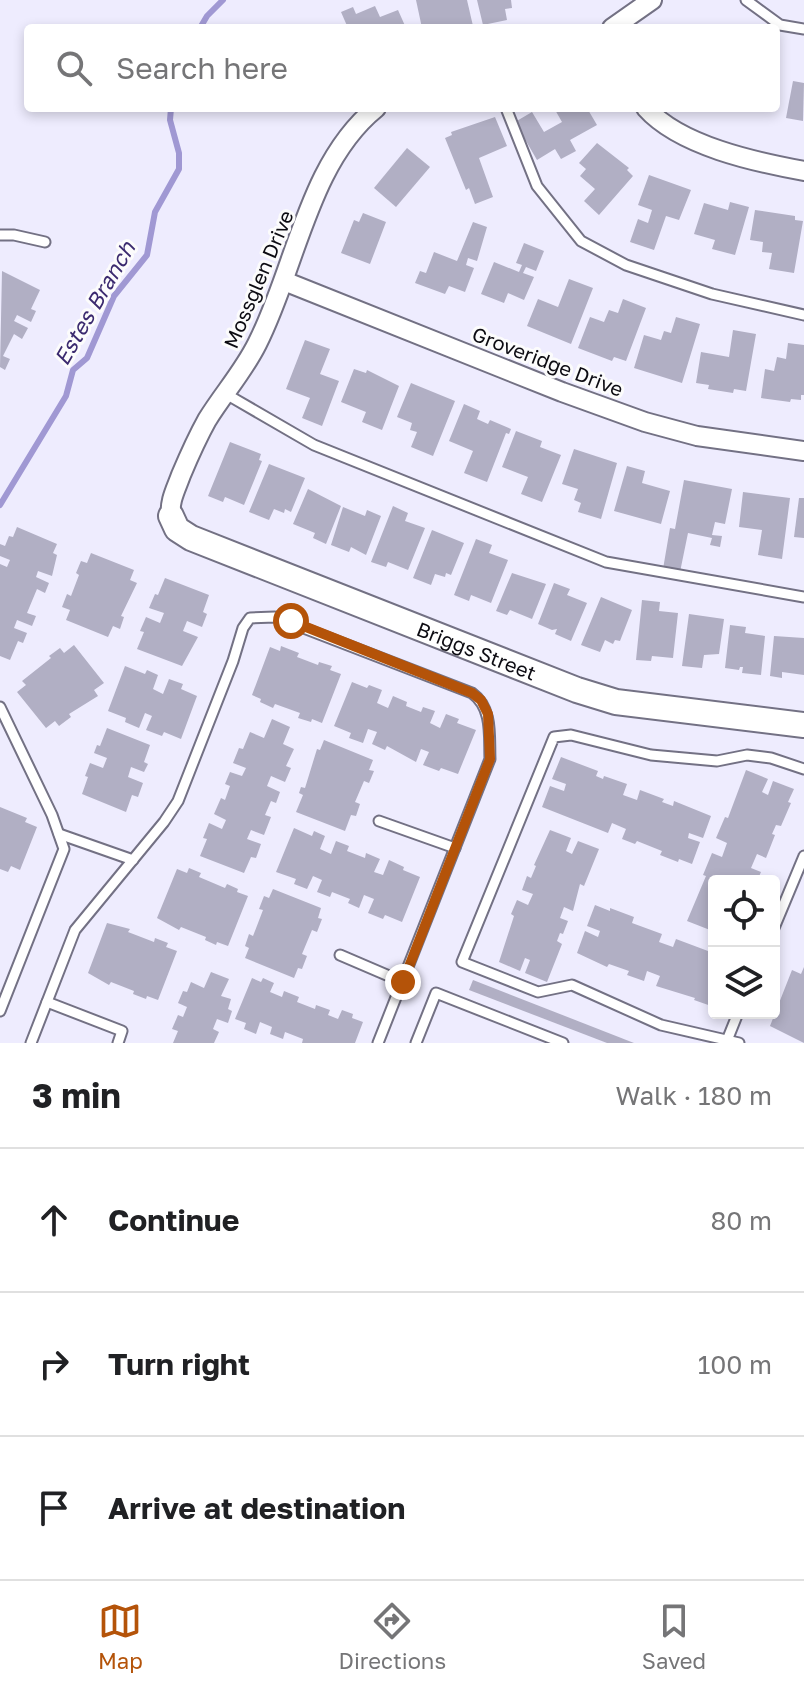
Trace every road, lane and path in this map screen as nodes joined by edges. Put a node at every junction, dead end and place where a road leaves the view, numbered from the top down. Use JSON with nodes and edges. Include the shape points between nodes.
{"nodes":[{"id":1,"x":652,"y":0,"type":"edge"},
{"id":2,"x":746,"y":0,"type":"edge"},
{"id":3,"x":618,"y":24,"type":"edge"},
{"id":4,"x":779,"y":24,"type":"edge"},
{"id":5,"x":780,"y":25,"type":"edge"},
{"id":6,"x":804,"y":29,"type":"edge"},
{"id":7,"x":371,"y":112,"type":"edge"},
{"id":8,"x":508,"y":112,"type":"edge"},
{"id":9,"x":649,"y":112,"type":"edge"},
{"id":10,"x":804,"y":171,"type":"edge"},
{"id":11,"x":0,"y":235,"type":"edge"},
{"id":12,"x":45,"y":242,"type":"dead end"},
{"id":13,"x":284,"y":281,"type":"junction"},
{"id":14,"x":804,"y":315,"type":"edge"},
{"id":15,"x":226,"y":394,"type":"junction"},
{"id":16,"x":804,"y":451,"type":"edge"},
{"id":17,"x":171,"y":516,"type":"joint"},
{"id":18,"x":804,"y":597,"type":"edge"},
{"id":19,"x":0,"y":707,"type":"edge"},
{"id":20,"x":804,"y":725,"type":"edge"},
{"id":21,"x":804,"y":769,"type":"edge"},
{"id":22,"x":379,"y":821,"type":"dead end"},
{"id":23,"x":59,"y":834,"type":"junction"},
{"id":24,"x":455,"y":848,"type":"junction"},
{"id":25,"x":804,"y":856,"type":"edge"},
{"id":26,"x":133,"y":860,"type":"junction"},
{"id":27,"x":780,"y":914,"type":"edge"},
{"id":28,"x":340,"y":955,"type":"dead end"},
{"id":29,"x":403,"y":982,"type":"junction"},
{"id":30,"x":47,"y":1002,"type":"junction"},
{"id":31,"x":0,"y":1011,"type":"edge"},
{"id":32,"x":736,"y":1019,"type":"edge"},
{"id":33,"x":728,"y":1038,"type":"junction"},
{"id":34,"x":31,"y":1043,"type":"edge"},
{"id":35,"x":118,"y":1043,"type":"edge"},
{"id":36,"x":378,"y":1043,"type":"edge"},
{"id":37,"x":416,"y":1043,"type":"edge"},
{"id":38,"x":563,"y":1043,"type":"edge"},
{"id":39,"x":739,"y":1043,"type":"edge"}],
"edges":[{"from":1,"to":3,"type":"street"},
{"from":2,"to":4,"type":"lane"},
{"from":5,"to":6,"type":"lane"},
{"from":7,"to":13,"type":"street","name":"Mossglen Drive","via":[[342,144],[322,180]]},
{"from":8,"to":14,"type":"lane","via":[[537,186],[581,241],[626,265],[698,289]]},
{"from":9,"to":10,"type":"street","via":[[675,132],[705,145]]},
{"from":11,"to":12,"type":"lane"},
{"from":13,"to":15,"type":"street","name":"Mossglen Drive","via":[[258,341]]},
{"from":13,"to":16,"type":"street","name":"Groveridge Drive","via":[[645,422],[697,436]]},
{"from":15,"to":17,"type":"street","name":"Mossglen Drive","via":[[196,439],[172,497]]},
{"from":15,"to":18,"type":"lane","via":[[314,445],[606,562]]},
{"from":17,"to":20,"type":"street","name":"Briggs Street","via":[[177,529],[191,538],[577,690],[616,702]]},
{"from":19,"to":23,"type":"lane"},
{"from":21,"to":33,"type":"lane","via":[[771,758],[747,755],[717,761],[651,755],[571,735],[554,737],[462,962],[538,992],[572,985],[661,1025]]},
{"from":22,"to":24,"type":"lane"},
{"from":23,"to":26,"type":"lane"},
{"from":23,"to":31,"type":"lane","via":[[64,849]]},
{"from":24,"to":26,"type":"lane","via":[[490,759],[488,714],[481,700],[275,617],[250,618],[243,628],[184,788]]},
{"from":24,"to":29,"type":"lane"},
{"from":25,"to":27,"type":"lane"},
{"from":26,"to":30,"type":"lane","via":[[75,930]]},
{"from":28,"to":29,"type":"lane"},
{"from":29,"to":36,"type":"lane"},
{"from":30,"to":34,"type":"lane"},
{"from":30,"to":35,"type":"lane","via":[[122,1031]]},
{"from":32,"to":33,"type":"lane"},
{"from":33,"to":39,"type":"lane"},
{"from":37,"to":38,"type":"lane","via":[[436,993]]}]}
